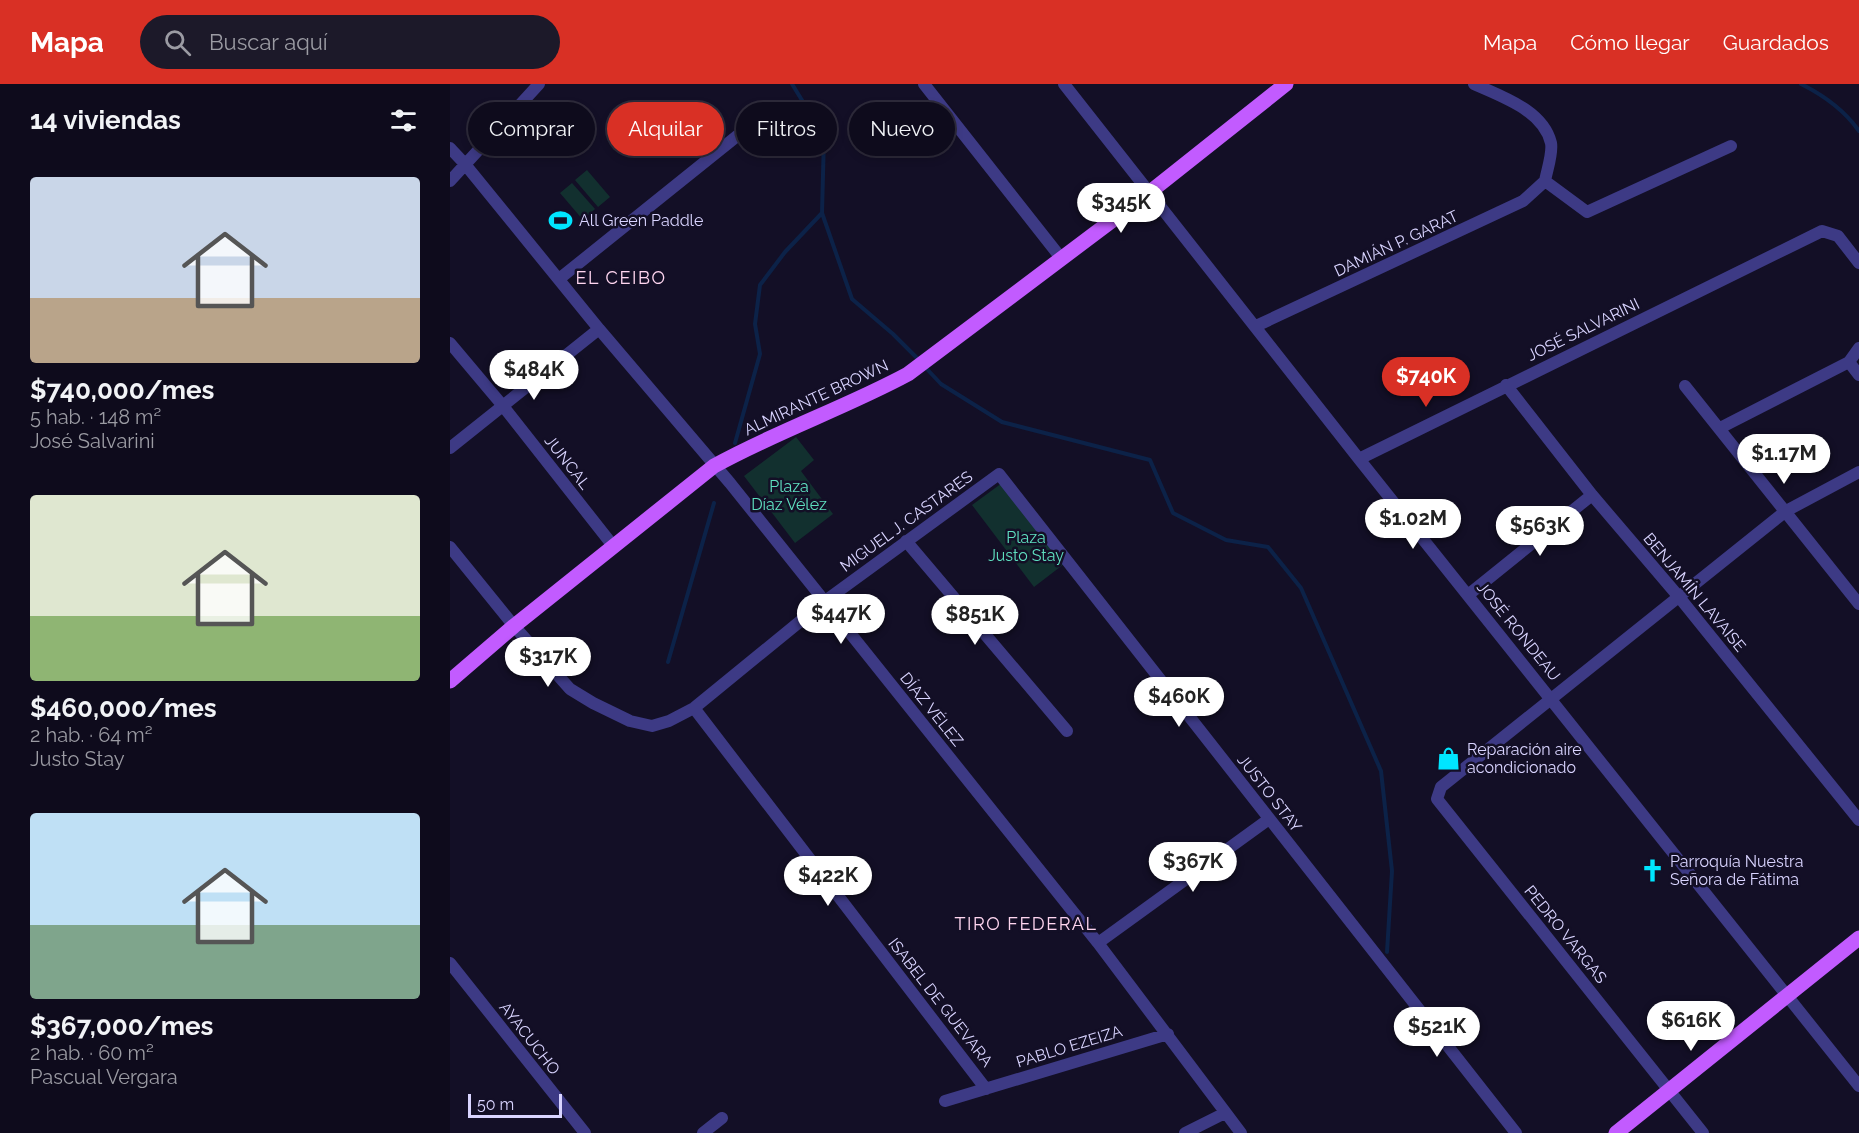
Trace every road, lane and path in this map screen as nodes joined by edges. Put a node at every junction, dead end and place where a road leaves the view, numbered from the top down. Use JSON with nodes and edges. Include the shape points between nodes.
{"nodes":[{"id":1,"x":539,"y":84,"type":"edge"},
{"id":2,"x":924,"y":84,"type":"edge"},
{"id":3,"x":1064,"y":84,"type":"edge"},
{"id":4,"x":1286,"y":84,"type":"edge"},
{"id":5,"x":1474,"y":84,"type":"edge"},
{"id":6,"x":736,"y":137,"type":"edge"},
{"id":7,"x":1731,"y":146,"type":"dead end"},
{"id":8,"x":450,"y":148,"type":"edge"},
{"id":9,"x":464,"y":163,"type":"junction"},
{"id":10,"x":450,"y":181,"type":"edge"},
{"id":11,"x":1545,"y":181,"type":"junction"},
{"id":12,"x":1150,"y":192,"type":"junction"},
{"id":13,"x":1061,"y":258,"type":"junction"},
{"id":14,"x":1859,"y":263,"type":"edge"},
{"id":15,"x":559,"y":279,"type":"junction"},
{"id":16,"x":1256,"y":326,"type":"junction"},
{"id":17,"x":599,"y":329,"type":"junction"},
{"id":18,"x":450,"y":343,"type":"edge"},
{"id":19,"x":1859,"y":348,"type":"edge"},
{"id":20,"x":1849,"y":362,"type":"junction"},
{"id":21,"x":1859,"y":375,"type":"edge"},
{"id":22,"x":1506,"y":385,"type":"junction"},
{"id":23,"x":1685,"y":386,"type":"dead end"},
{"id":24,"x":503,"y":406,"type":"junction"},
{"id":25,"x":1720,"y":428,"type":"junction"},
{"id":26,"x":450,"y":448,"type":"edge"},
{"id":27,"x":1359,"y":459,"type":"junction"},
{"id":28,"x":714,"y":466,"type":"junction"},
{"id":29,"x":1859,"y":472,"type":"edge"},
{"id":30,"x":999,"y":474,"type":"joint"},
{"id":31,"x":1592,"y":495,"type":"junction"},
{"id":32,"x":1786,"y":511,"type":"junction"},
{"id":33,"x":906,"y":541,"type":"junction"},
{"id":34,"x":450,"y":547,"type":"edge"},
{"id":35,"x":614,"y":547,"type":"junction"},
{"id":36,"x":1468,"y":595,"type":"junction"},
{"id":37,"x":1679,"y":597,"type":"junction"},
{"id":38,"x":825,"y":601,"type":"junction"},
{"id":39,"x":1859,"y":604,"type":"edge"},
{"id":40,"x":514,"y":626,"type":"junction"},
{"id":41,"x":450,"y":681,"type":"edge"},
{"id":42,"x":1552,"y":699,"type":"junction"},
{"id":43,"x":694,"y":708,"type":"junction"},
{"id":44,"x":1067,"y":731,"type":"dead end"},
{"id":45,"x":1269,"y":819,"type":"junction"},
{"id":46,"x":1859,"y":820,"type":"edge"},
{"id":47,"x":1859,"y":938,"type":"edge"},
{"id":48,"x":1098,"y":943,"type":"junction"},
{"id":49,"x":450,"y":963,"type":"edge"},
{"id":50,"x":1786,"y":996,"type":"junction"},
{"id":51,"x":1168,"y":1034,"type":"junction"},
{"id":52,"x":1857,"y":1080,"type":"edge"},
{"id":53,"x":986,"y":1089,"type":"junction"},
{"id":54,"x":1670,"y":1090,"type":"junction"},
{"id":55,"x":945,"y":1101,"type":"dead end"},
{"id":56,"x":1226,"y":1113,"type":"junction"},
{"id":57,"x":722,"y":1118,"type":"dead end"},
{"id":58,"x":585,"y":1133,"type":"edge"},
{"id":59,"x":703,"y":1133,"type":"edge"},
{"id":60,"x":1185,"y":1133,"type":"edge"},
{"id":61,"x":1241,"y":1133,"type":"edge"},
{"id":62,"x":1516,"y":1133,"type":"edge"},
{"id":63,"x":1616,"y":1133,"type":"edge"},
{"id":64,"x":1703,"y":1133,"type":"edge"}],
"edges":[{"from":1,"to":9,"type":"street"},
{"from":2,"to":13,"type":"street"},
{"from":3,"to":12,"type":"street","name":"JOSÉ RONDEAU"},
{"from":4,"to":12,"type":"main road","name":"ALMIRANTE BROWN"},
{"from":5,"to":11,"type":"street","via":[[1518,105],[1540,122],[1551,144]]},
{"from":6,"to":15,"type":"street"},
{"from":7,"to":11,"type":"street","via":[[1587,212]]},
{"from":8,"to":9,"type":"street","name":"DÍAZ VÉLEZ"},
{"from":9,"to":10,"type":"street"},
{"from":9,"to":15,"type":"street","name":"DÍAZ VÉLEZ"},
{"from":11,"to":16,"type":"street","name":"DAMIÁN P. GARAT","via":[[1523,201]]},
{"from":12,"to":13,"type":"main road","name":"ALMIRANTE BROWN"},
{"from":12,"to":16,"type":"street","name":"JOSÉ RONDEAU"},
{"from":13,"to":28,"type":"main road","name":"ALMIRANTE BROWN","via":[[908,374]]},
{"from":14,"to":22,"type":"street","name":"JOSÉ SALVARINI","via":[[1838,236],[1822,231]]},
{"from":15,"to":17,"type":"street","name":"DÍAZ VÉLEZ"},
{"from":16,"to":27,"type":"street","name":"JOSÉ RONDEAU"},
{"from":17,"to":24,"type":"street"},
{"from":17,"to":28,"type":"street","name":"DÍAZ VÉLEZ"},
{"from":18,"to":24,"type":"street","name":"JUNCAL"},
{"from":19,"to":20,"type":"street"},
{"from":20,"to":21,"type":"street"},
{"from":20,"to":25,"type":"street"},
{"from":22,"to":27,"type":"street","name":"JOSÉ SALVARINI"},
{"from":22,"to":31,"type":"street","name":"BENJAMÍN LAVAISE"},
{"from":23,"to":25,"type":"street"},
{"from":24,"to":26,"type":"street"},
{"from":24,"to":35,"type":"street","name":"JUNCAL"},
{"from":25,"to":32,"type":"street"},
{"from":27,"to":36,"type":"street","name":"JOSÉ RONDEAU"},
{"from":28,"to":35,"type":"main road","name":"ALMIRANTE BROWN"},
{"from":28,"to":38,"type":"street","name":"DÍAZ VÉLEZ"},
{"from":29,"to":32,"type":"street"},
{"from":30,"to":33,"type":"street","name":"MIGUEL J. CASTARES"},
{"from":30,"to":45,"type":"street","name":"JUSTO STAY"},
{"from":31,"to":36,"type":"street"},
{"from":31,"to":37,"type":"street","name":"BENJAMÍN LAVAISE"},
{"from":32,"to":37,"type":"street"},
{"from":32,"to":39,"type":"street"},
{"from":33,"to":38,"type":"street","name":"MIGUEL J. CASTARES"},
{"from":33,"to":44,"type":"street"},
{"from":34,"to":40,"type":"street","name":"MIGUEL J. CASTARES"},
{"from":35,"to":40,"type":"main road","name":"ALMIRANTE BROWN"},
{"from":36,"to":42,"type":"street","name":"JOSÉ RONDEAU"},
{"from":37,"to":42,"type":"street"},
{"from":37,"to":46,"type":"street","name":"BENJAMÍN LAVAISE"},
{"from":38,"to":43,"type":"street","name":"MIGUEL J. CASTARES"},
{"from":38,"to":48,"type":"street","name":"DÍAZ VÉLEZ"},
{"from":40,"to":41,"type":"main road","name":"ALMIRANTE BROWN"},
{"from":40,"to":43,"type":"street","name":"MIGUEL J. CASTARES","via":[[570,689],[630,721],[652,726]]},
{"from":42,"to":50,"type":"street","name":"JOSÉ RONDEAU"},
{"from":42,"to":54,"type":"street","name":"PEDRO VARGAS","via":[[1441,787],[1437,799]]},
{"from":43,"to":53,"type":"street","name":"ISABEL DE GUEVARA"},
{"from":45,"to":48,"type":"street"},
{"from":45,"to":62,"type":"street","name":"JUSTO STAY"},
{"from":47,"to":50,"type":"main road"},
{"from":48,"to":51,"type":"street","name":"DÍAZ VÉLEZ"},
{"from":49,"to":58,"type":"street","name":"AYACUCHO"},
{"from":50,"to":52,"type":"street","name":"JOSÉ RONDEAU"},
{"from":50,"to":54,"type":"main road"},
{"from":51,"to":53,"type":"street","name":"PABLO EZEIZA"},
{"from":51,"to":56,"type":"street","name":"DÍAZ VÉLEZ"},
{"from":53,"to":55,"type":"street","name":"PABLO EZEIZA"},
{"from":54,"to":63,"type":"main road"},
{"from":54,"to":64,"type":"street","name":"PEDRO VARGAS"},
{"from":56,"to":60,"type":"street"},
{"from":56,"to":61,"type":"street","name":"DÍAZ VÉLEZ"},
{"from":57,"to":59,"type":"street"}]}
